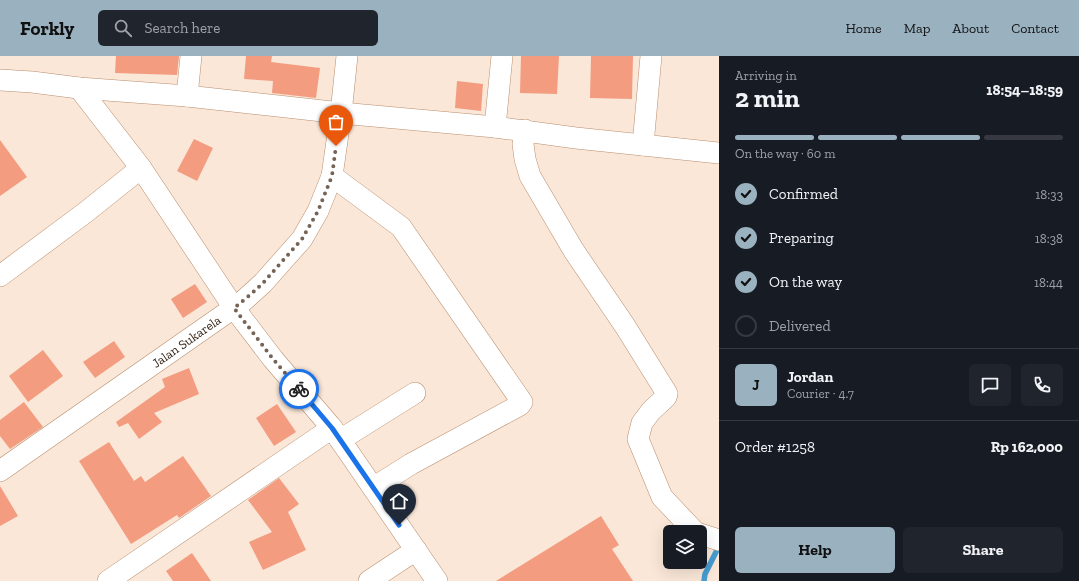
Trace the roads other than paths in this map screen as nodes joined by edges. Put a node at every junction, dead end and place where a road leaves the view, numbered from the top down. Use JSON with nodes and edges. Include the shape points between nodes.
{"nodes":[{"id":1,"x":191,"y":56,"type":"edge"},
{"id":2,"x":347,"y":56,"type":"edge"},
{"id":3,"x":502,"y":56,"type":"edge"},
{"id":4,"x":651,"y":56,"type":"edge"},
{"id":5,"x":0,"y":80,"type":"edge"},
{"id":6,"x":79,"y":88,"type":"junction"},
{"id":7,"x":187,"y":96,"type":"junction"},
{"id":8,"x":341,"y":114,"type":"junction"},
{"id":9,"x":495,"y":127,"type":"junction"},
{"id":10,"x":524,"y":130,"type":"junction"},
{"id":11,"x":643,"y":145,"type":"junction"},
{"id":12,"x":719,"y":153,"type":"edge"},
{"id":13,"x":141,"y":168,"type":"junction"},
{"id":14,"x":332,"y":176,"type":"junction"},
{"id":15,"x":0,"y":276,"type":"edge"},
{"id":16,"x":234,"y":308,"type":"junction"},
{"id":17,"x":414,"y":393,"type":"dead end"},
{"id":18,"x":336,"y":434,"type":"junction"},
{"id":19,"x":0,"y":471,"type":"edge"},
{"id":20,"x":373,"y":488,"type":"junction"},
{"id":21,"x":694,"y":525,"type":"edge"},
{"id":22,"x":416,"y":550,"type":"junction"},
{"id":23,"x":108,"y":581,"type":"edge"},
{"id":24,"x":369,"y":581,"type":"edge"},
{"id":25,"x":438,"y":581,"type":"edge"}],
"edges":[{"from":1,"to":7,"type":"street"},
{"from":2,"to":8,"type":"street","name":"Jalan Sukarela"},
{"from":3,"to":9,"type":"street"},
{"from":4,"to":11,"type":"street"},
{"from":5,"to":6,"type":"street"},
{"from":6,"to":7,"type":"street"},
{"from":6,"to":13,"type":"street"},
{"from":7,"to":8,"type":"street"},
{"from":8,"to":9,"type":"street"},
{"from":8,"to":14,"type":"street","name":"Jalan Sukarela"},
{"from":9,"to":10,"type":"street"},
{"from":10,"to":11,"type":"street"},
{"from":10,"to":21,"type":"street","via":[[523,144],[530,176],[574,251],[667,394],[642,423],[638,439],[662,497]]},
{"from":11,"to":12,"type":"street"},
{"from":13,"to":15,"type":"street"},
{"from":13,"to":16,"type":"street"},
{"from":14,"to":16,"type":"street","name":"Jalan Sukarela","via":[[318,211],[302,239],[263,283]]},
{"from":14,"to":20,"type":"street","via":[[400,227],[522,402]]},
{"from":16,"to":18,"type":"street"},
{"from":16,"to":19,"type":"street","name":"Jalan Sukarela"},
{"from":17,"to":18,"type":"street"},
{"from":18,"to":20,"type":"street"},
{"from":18,"to":23,"type":"street"},
{"from":20,"to":22,"type":"street"},
{"from":22,"to":24,"type":"street"},
{"from":22,"to":25,"type":"street"}]}
